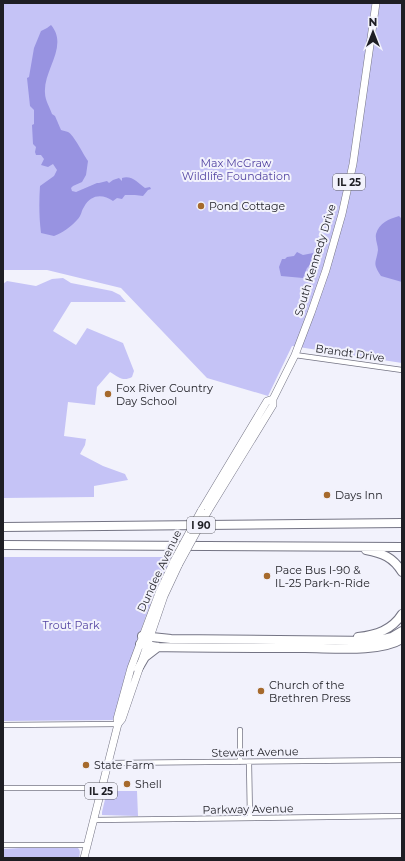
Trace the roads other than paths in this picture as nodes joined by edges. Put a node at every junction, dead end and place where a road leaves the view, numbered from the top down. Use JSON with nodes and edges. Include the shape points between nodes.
{"nodes":[{"id":1,"x":376,"y":3,"type":"edge"},
{"id":2,"x":295,"y":355,"type":"junction"},
{"id":3,"x":402,"y":370,"type":"edge"},
{"id":4,"x":401,"y":523,"type":"edge"},
{"id":5,"x":3,"y":527,"type":"edge"},
{"id":6,"x":3,"y":545,"type":"edge"},
{"id":7,"x":337,"y":547,"type":"junction"},
{"id":8,"x":402,"y":547,"type":"edge"},
{"id":9,"x":402,"y":572,"type":"edge"},
{"id":10,"x":402,"y":614,"type":"edge"},
{"id":11,"x":402,"y":632,"type":"edge"},
{"id":12,"x":293,"y":640,"type":"junction"},
{"id":13,"x":402,"y":640,"type":"edge"},
{"id":14,"x":144,"y":641,"type":"junction"},
{"id":15,"x":402,"y":645,"type":"edge"},
{"id":16,"x":158,"y":647,"type":"junction"},
{"id":17,"x":347,"y":648,"type":"junction"},
{"id":18,"x":138,"y":669,"type":"junction"},
{"id":19,"x":118,"y":724,"type":"junction"},
{"id":20,"x":3,"y":725,"type":"edge"},
{"id":21,"x":240,"y":730,"type":"dead end"},
{"id":22,"x":402,"y":760,"type":"edge"},
{"id":23,"x":240,"y":762,"type":"junction"},
{"id":24,"x":249,"y":762,"type":"junction"},
{"id":25,"x":108,"y":763,"type":"junction"},
{"id":26,"x":3,"y":788,"type":"edge"},
{"id":27,"x":102,"y":788,"type":"junction"},
{"id":28,"x":402,"y":816,"type":"edge"},
{"id":29,"x":250,"y":818,"type":"junction"},
{"id":30,"x":93,"y":820,"type":"junction"},
{"id":31,"x":3,"y":845,"type":"edge"},
{"id":32,"x":87,"y":845,"type":"junction"},
{"id":33,"x":84,"y":858,"type":"edge"}],
"edges":[{"from":1,"to":2,"type":"main road","name":"South Kennedy Drive","number":"IL 25","via":[[353,164],[342,214],[326,270]]},
{"from":2,"to":3,"type":"street","name":"Brandt Drive"},
{"from":2,"to":14,"type":"main road","name":"Dundee Avenue","number":"IL 25","bridge":true,"via":[[273,399],[273,405],[205,511],[176,562]]},
{"from":4,"to":5,"type":"highway","number":"I 90"},
{"from":6,"to":7,"type":"highway","number":"I 90"},
{"from":7,"to":8,"type":"highway","number":"I 90"},
{"from":7,"to":9,"type":"highway","via":[[385,555],[394,561]]},
{"from":10,"to":12,"type":"highway","via":[[393,625],[373,634]]},
{"from":11,"to":12,"type":"highway","via":[[376,641]]},
{"from":12,"to":14,"type":"highway"},
{"from":13,"to":17,"type":"highway","via":[[380,647]]},
{"from":14,"to":16,"type":"highway"},
{"from":14,"to":18,"type":"main road","name":"Dundee Avenue","number":"IL 25"},
{"from":14,"to":19,"type":"main road","name":"Dundee Avenue","number":"IL 25","via":[[131,668],[117,719]]},
{"from":15,"to":17,"type":"highway","via":[[380,651]]},
{"from":16,"to":17,"type":"highway"},
{"from":16,"to":18,"type":"highway","via":[[145,657]]},
{"from":18,"to":19,"type":"main road","name":"Dundee Avenue","number":"IL 25","via":[[122,719]]},
{"from":19,"to":20,"type":"street"},
{"from":19,"to":25,"type":"main road","name":"Dundee Avenue","number":"IL 25"},
{"from":21,"to":23,"type":"street"},
{"from":22,"to":24,"type":"street","name":"Stewart Avenue"},
{"from":23,"to":24,"type":"street","name":"Stewart Avenue"},
{"from":23,"to":25,"type":"street","name":"Stewart Avenue"},
{"from":24,"to":29,"type":"street"},
{"from":25,"to":27,"type":"main road","name":"Dundee Avenue","number":"IL 25"},
{"from":26,"to":27,"type":"street"},
{"from":27,"to":30,"type":"main road","name":"Dundee Avenue","number":"IL 25"},
{"from":28,"to":29,"type":"street","name":"Parkway Avenue"},
{"from":29,"to":30,"type":"street","name":"Parkway Avenue"},
{"from":30,"to":32,"type":"main road","name":"Dundee Avenue","number":"IL 25"},
{"from":31,"to":32,"type":"street"},
{"from":32,"to":33,"type":"main road","name":"Dundee Avenue","number":"IL 25"}]}
